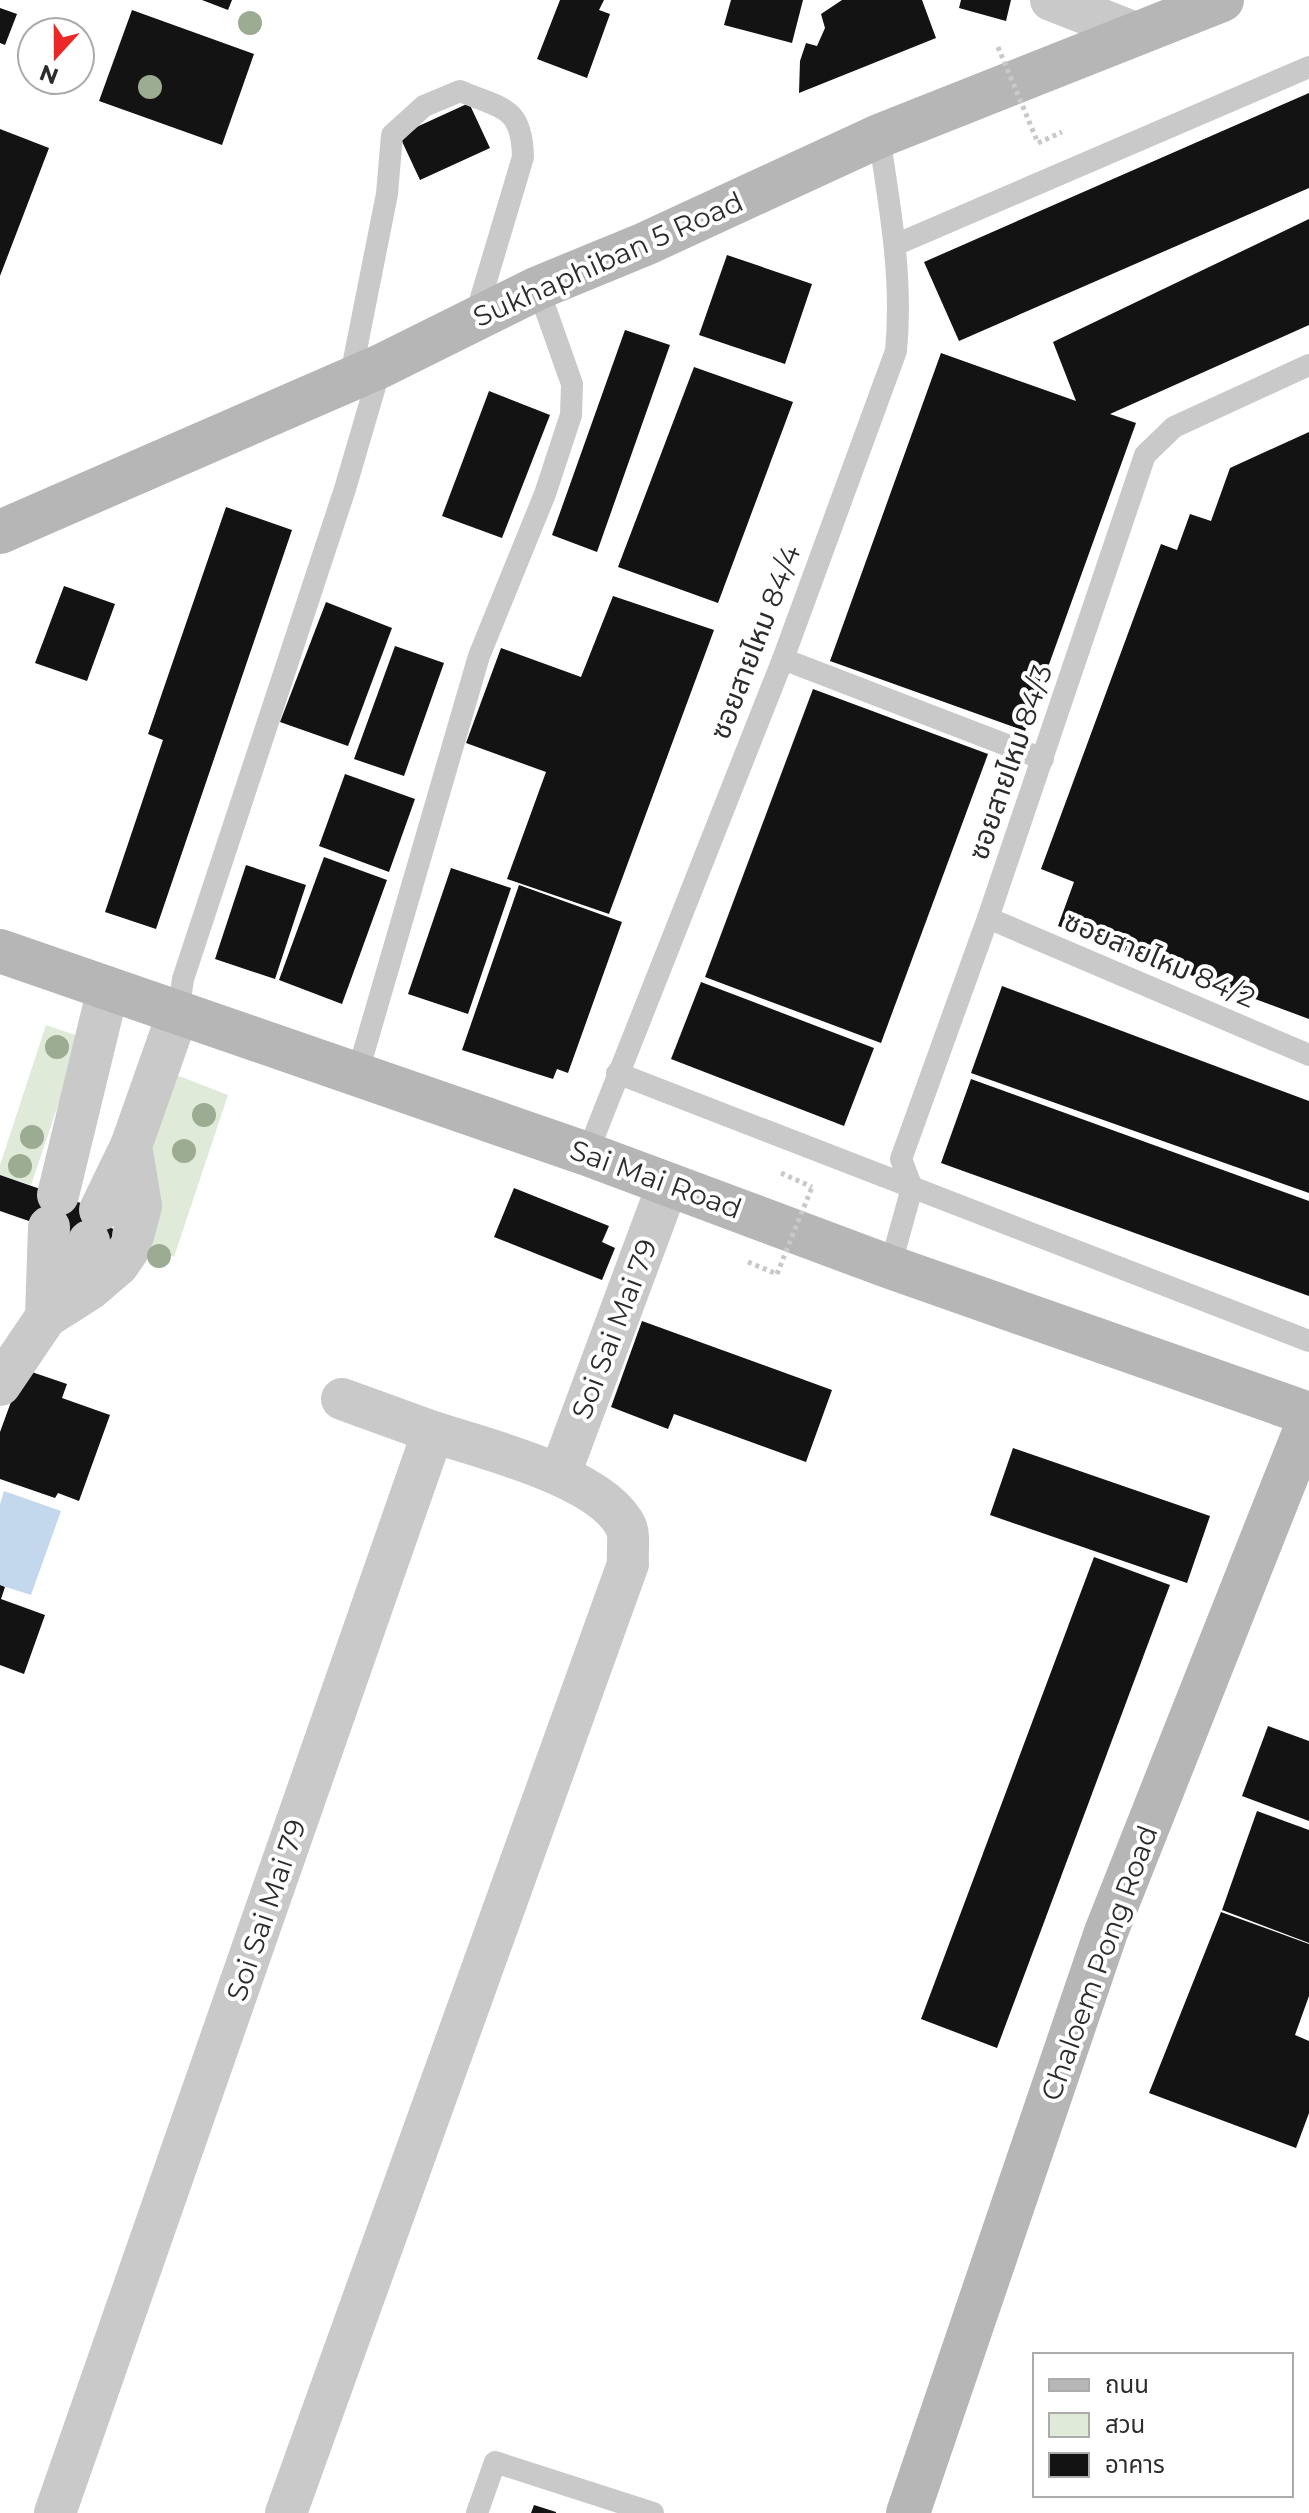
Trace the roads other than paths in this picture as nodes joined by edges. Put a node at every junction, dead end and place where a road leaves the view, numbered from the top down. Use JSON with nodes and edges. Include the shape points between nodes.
{"nodes":[{"id":1,"x":1051,"y":0,"type":"edge"},
{"id":2,"x":1222,"y":0,"type":"edge"},
{"id":3,"x":1138,"y":34,"type":"junction"},
{"id":4,"x":1309,"y":67,"type":"edge"},
{"id":5,"x":879,"y":136,"type":"junction"},
{"id":6,"x":895,"y":245,"type":"junction"},
{"id":7,"x":538,"y":288,"type":"junction"},
{"id":8,"x":475,"y":319,"type":"junction"},
{"id":9,"x":1309,"y":365,"type":"edge"},
{"id":10,"x":366,"y":373,"type":"junction"},
{"id":11,"x":0,"y":532,"type":"edge"},
{"id":12,"x":783,"y":659,"type":"junction"},
{"id":13,"x":1043,"y":759,"type":"junction"},
{"id":14,"x":988,"y":918,"type":"junction"},
{"id":15,"x":0,"y":951,"type":"edge"},
{"id":16,"x":108,"y":989,"type":"junction"},
{"id":17,"x":178,"y":1013,"type":"junction"},
{"id":18,"x":1309,"y":1055,"type":"edge"},
{"id":19,"x":617,"y":1073,"type":"junction"},
{"id":20,"x":357,"y":1075,"type":"junction"},
{"id":21,"x":131,"y":1146,"type":"junction"},
{"id":22,"x":587,"y":1154,"type":"junction"},
{"id":23,"x":668,"y":1184,"type":"junction"},
{"id":24,"x":912,"y":1188,"type":"junction"},
{"id":25,"x":890,"y":1267,"type":"junction"},
{"id":26,"x":57,"y":1310,"type":"junction"},
{"id":27,"x":1309,"y":1341,"type":"edge"},
{"id":28,"x":0,"y":1385,"type":"edge"},
{"id":29,"x":342,"y":1399,"type":"dead end"},
{"id":30,"x":1309,"y":1417,"type":"edge"},
{"id":31,"x":433,"y":1432,"type":"junction"},
{"id":32,"x":560,"y":1474,"type":"junction"},
{"id":33,"x":55,"y":2513,"type":"edge"},
{"id":34,"x":286,"y":2513,"type":"edge"},
{"id":35,"x":477,"y":2513,"type":"edge"},
{"id":36,"x":653,"y":2513,"type":"edge"},
{"id":37,"x":908,"y":2513,"type":"edge"}],
"edges":[{"from":1,"to":3,"type":"street"},
{"from":2,"to":3,"type":"main road","name":"Sukhaphiban 5 Road"},
{"from":3,"to":5,"type":"main road","name":"Sukhaphiban 5 Road"},
{"from":4,"to":6,"type":"lane"},
{"from":5,"to":6,"type":"lane","name":"ซอยสายไหม 84/4"},
{"from":5,"to":7,"type":"main road","name":"Sukhaphiban 5 Road"},
{"from":6,"to":12,"type":"lane","name":"ซอยสายไหม 84/4","via":[[900,310],[896,351]]},
{"from":7,"to":8,"type":"main road","name":"Sukhaphiban 5 Road"},
{"from":7,"to":20,"type":"lane","via":[[572,384],[571,415],[479,656]]},
{"from":8,"to":10,"type":"main road","name":"Sukhaphiban 5 Road"},
{"from":8,"to":10,"type":"lane","via":[[523,157],[523,131],[515,116],[460,91],[424,106],[392,135]]},
{"from":9,"to":13,"type":"lane","name":"ซอยสายไหม 84/3","via":[[1174,427],[1145,455]]},
{"from":10,"to":11,"type":"main road","name":"Sukhaphiban 5 Road"},
{"from":10,"to":17,"type":"lane","via":[[345,489],[183,979]]},
{"from":12,"to":13,"type":"lane"},
{"from":12,"to":19,"type":"lane","name":"ซอยสายไหม 84/4"},
{"from":13,"to":14,"type":"lane","name":"ซอยสายไหม 84/3"},
{"from":14,"to":18,"type":"lane","name":"ซอยสายไหม 84/2"},
{"from":14,"to":24,"type":"lane","name":"ซอยสายไหม 84/3","via":[[901,1159]]},
{"from":15,"to":16,"type":"main road","name":"Sai Mai Road"},
{"from":16,"to":17,"type":"main road","name":"Sai Mai Road"},
{"from":16,"to":26,"type":"street","via":[[53,1211]]},
{"from":17,"to":20,"type":"main road","name":"Sai Mai Road"},
{"from":17,"to":21,"type":"street"},
{"from":19,"to":22,"type":"lane","name":"ซอยสายไหม 84/4"},
{"from":19,"to":24,"type":"lane"},
{"from":20,"to":22,"type":"main road","name":"Sai Mai Road"},
{"from":21,"to":26,"type":"street"},
{"from":21,"to":26,"type":"street","via":[[141,1206],[131,1242],[118,1265]]},
{"from":22,"to":23,"type":"main road","name":"Sai Mai Road"},
{"from":23,"to":25,"type":"main road","name":"Sai Mai Road"},
{"from":23,"to":32,"type":"street","name":"Soi Sai Mai 79"},
{"from":24,"to":25,"type":"lane","name":"ซอยสายไหม 84/3"},
{"from":24,"to":27,"type":"lane"},
{"from":25,"to":30,"type":"main road","name":"Sai Mai Road"},
{"from":26,"to":28,"type":"street"},
{"from":29,"to":31,"type":"street"},
{"from":30,"to":37,"type":"main road","name":"Chaloem Pong Road","via":[[1106,1932]]},
{"from":31,"to":32,"type":"street"},
{"from":31,"to":33,"type":"street","name":"Soi Sai Mai 79"},
{"from":32,"to":34,"type":"street","via":[[608,1505],[626,1528],[628,1564]]},
{"from":35,"to":36,"type":"lane","via":[[495,2462]]}]}
